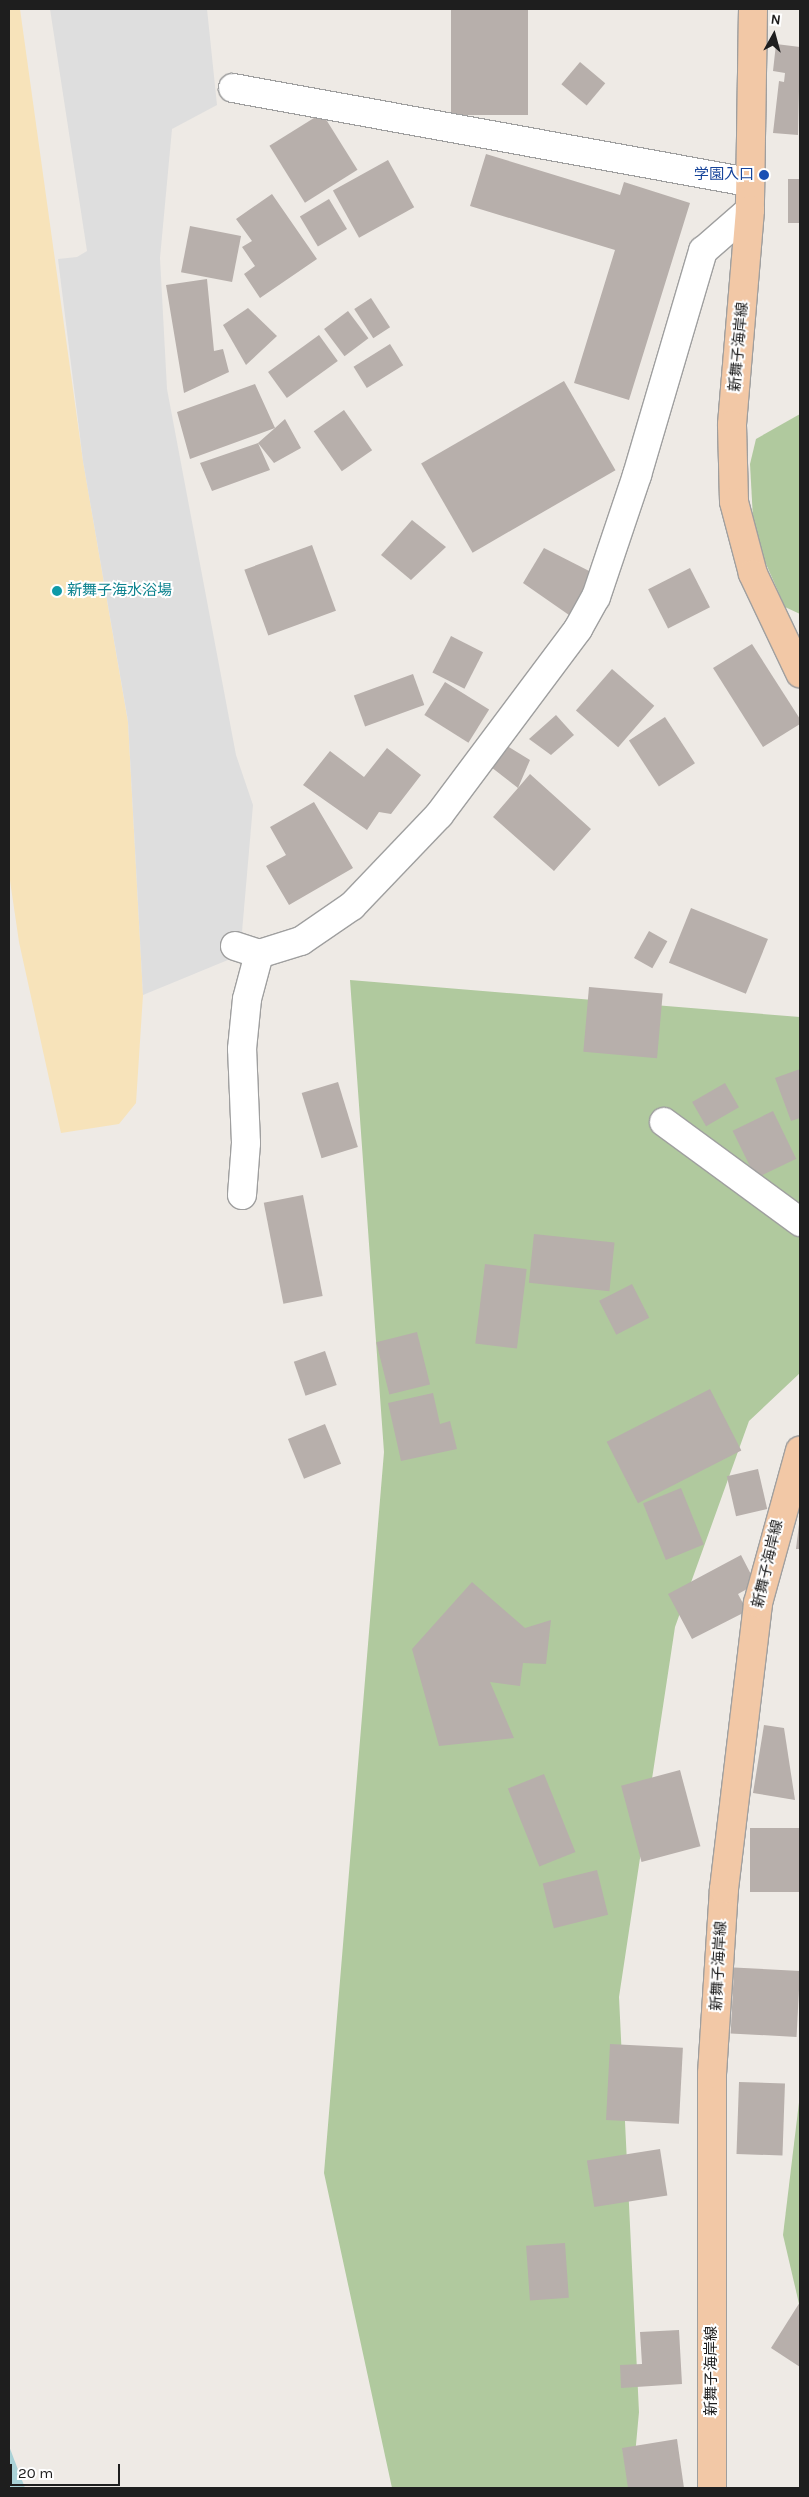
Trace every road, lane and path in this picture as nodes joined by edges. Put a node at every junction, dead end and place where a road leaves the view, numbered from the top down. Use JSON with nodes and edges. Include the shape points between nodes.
{"nodes":[{"id":1,"x":753,"y":9,"type":"edge"},
{"id":2,"x":233,"y":88,"type":"dead end"},
{"id":3,"x":748,"y":182,"type":"junction"},
{"id":4,"x":750,"y":210,"type":"junction"},
{"id":5,"x":800,"y":674,"type":"edge"},
{"id":6,"x":664,"y":1122,"type":"dead end"},
{"id":7,"x":242,"y":1195,"type":"dead end"},
{"id":8,"x":800,"y":1222,"type":"edge"},
{"id":9,"x":800,"y":1451,"type":"edge"},
{"id":10,"x":712,"y":2488,"type":"edge"}],
"edges":[{"from":1,"to":3,"type":"main road","name":"新舞子海岸線"},
{"from":2,"to":3,"type":"street"},
{"from":3,"to":4,"type":"main road","name":"新舞子海岸線"},
{"from":4,"to":5,"type":"main road","name":"新舞子海岸線","via":[[732,425],[734,502],[753,574]]},
{"from":4,"to":7,"type":"street","via":[[703,251],[638,475],[596,597],[578,629],[438,815],[352,906],[301,940],[247,950],[242,1049],[246,1143]]},
{"from":6,"to":8,"type":"street"},
{"from":9,"to":10,"type":"main road","name":"新舞子海岸線","via":[[758,1603],[724,1889],[712,2074]]}]}
